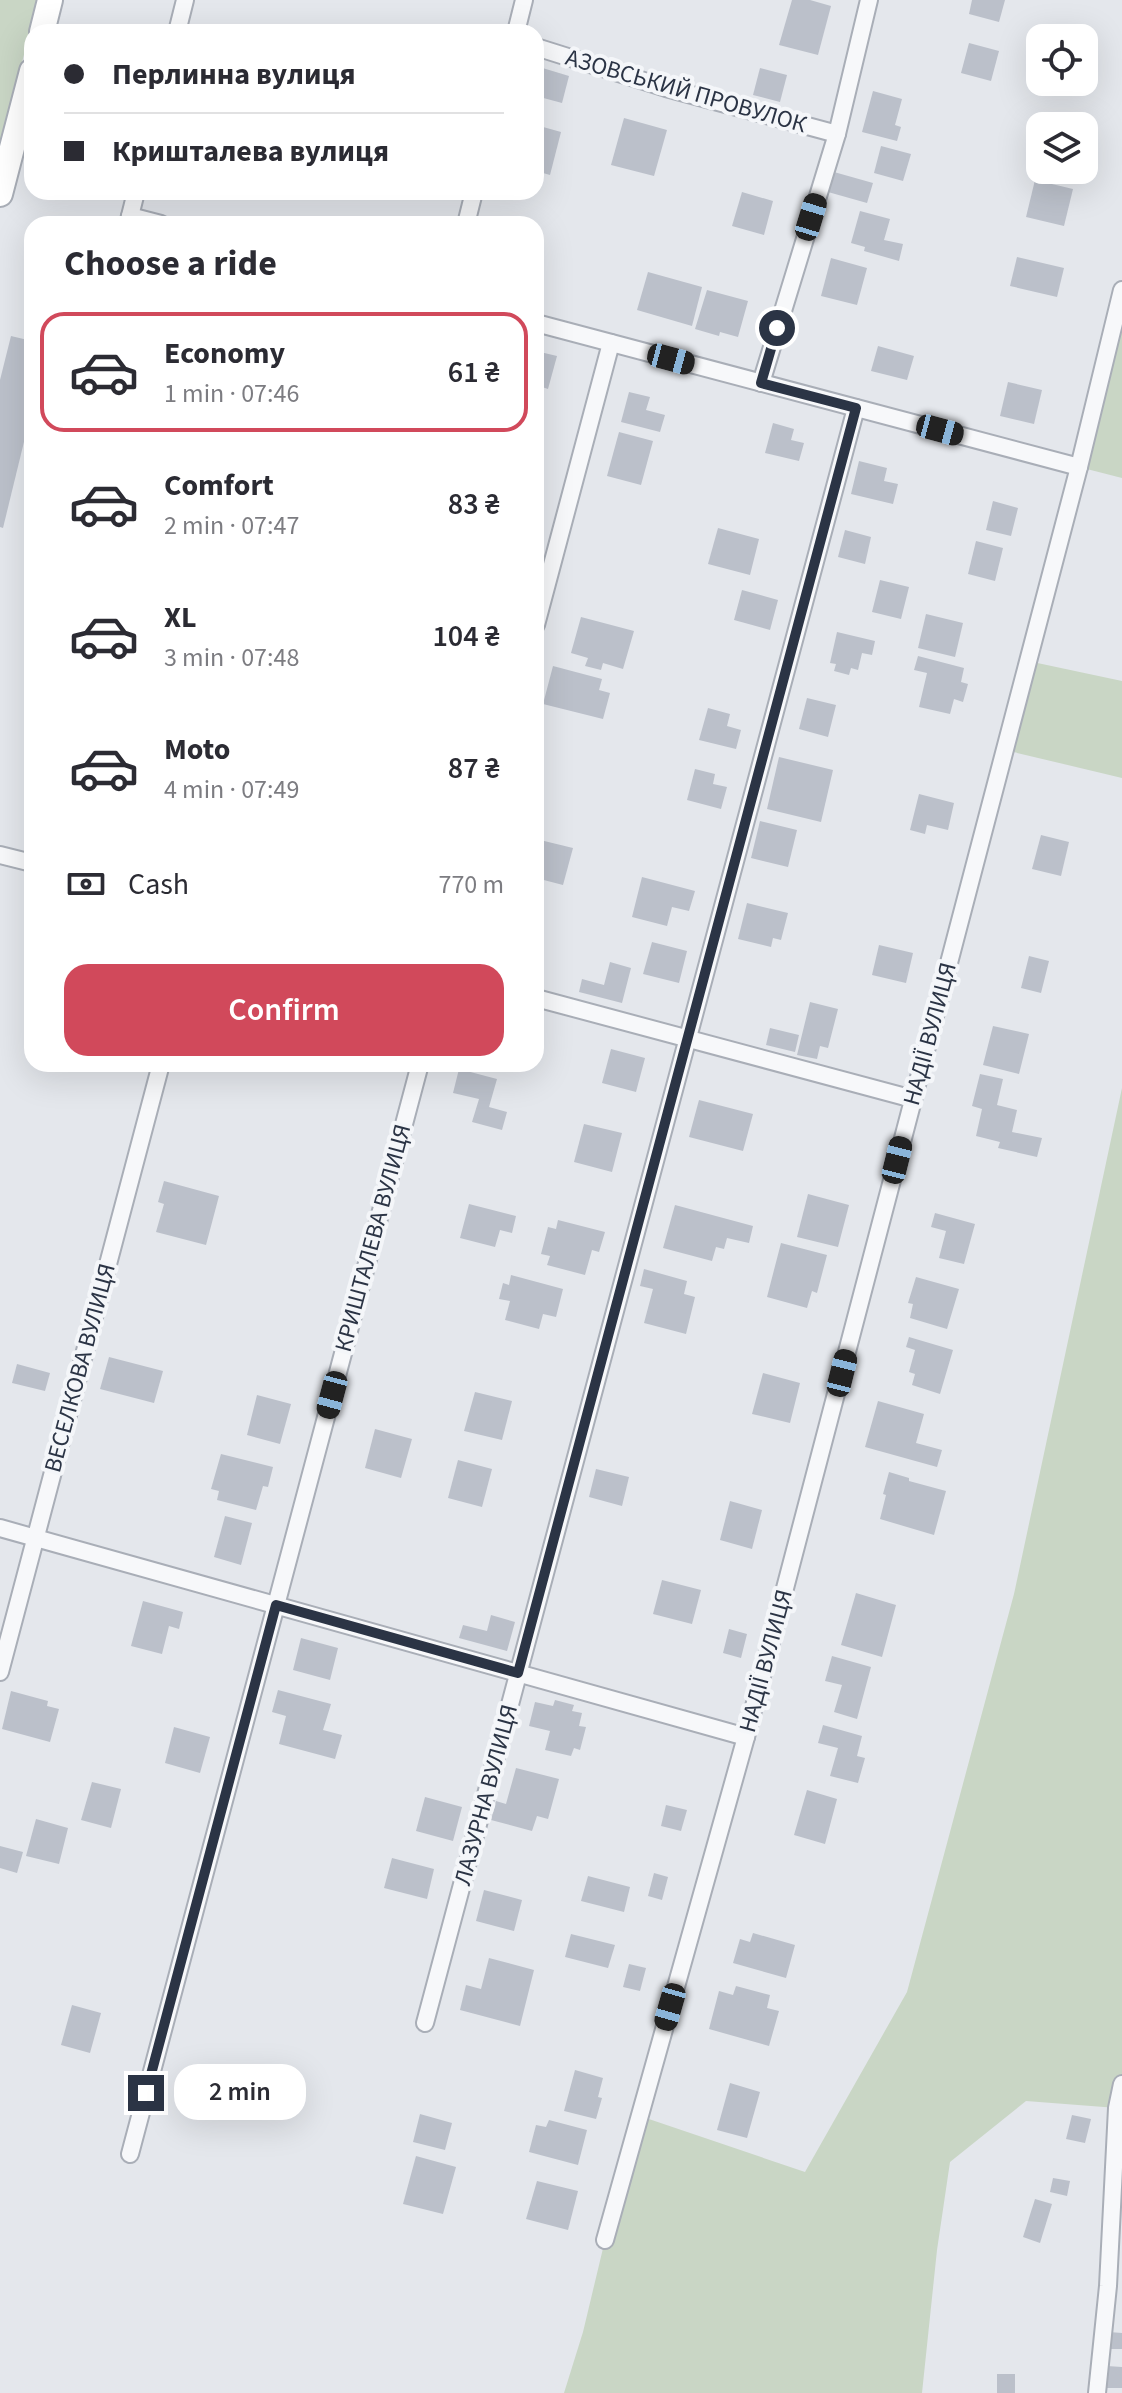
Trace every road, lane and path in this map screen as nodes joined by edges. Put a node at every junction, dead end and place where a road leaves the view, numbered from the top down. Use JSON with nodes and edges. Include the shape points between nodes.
{"nodes":[{"id":1,"x":50,"y":0,"type":"edge"},
{"id":2,"x":185,"y":0,"type":"edge"},
{"id":3,"x":524,"y":0,"type":"edge"},
{"id":4,"x":869,"y":0,"type":"edge"},
{"id":5,"x":44,"y":24,"type":"edge"},
{"id":6,"x":179,"y":24,"type":"edge"},
{"id":7,"x":518,"y":24,"type":"edge"},
{"id":8,"x":544,"y":50,"type":"edge"},
{"id":9,"x":24,"y":102,"type":"edge"},
{"id":10,"x":837,"y":134,"type":"junction"},
{"id":11,"x":0,"y":194,"type":"edge"},
{"id":12,"x":1122,"y":290,"type":"edge"},
{"id":13,"x":544,"y":325,"type":"edge"},
{"id":14,"x":611,"y":343,"type":"junction"},
{"id":15,"x":761,"y":383,"type":"junction"},
{"id":16,"x":856,"y":408,"type":"junction"},
{"id":17,"x":1079,"y":467,"type":"junction"},
{"id":18,"x":544,"y":595,"type":"edge"},
{"id":19,"x":0,"y":855,"type":"edge"},
{"id":20,"x":24,"y":861,"type":"edge"},
{"id":21,"x":544,"y":1000,"type":"edge"},
{"id":22,"x":688,"y":1039,"type":"junction"},
{"id":23,"x":159,"y":1072,"type":"edge"},
{"id":24,"x":418,"y":1072,"type":"edge"},
{"id":25,"x":913,"y":1099,"type":"junction"},
{"id":26,"x":0,"y":1528,"type":"edge"},
{"id":27,"x":36,"y":1538,"type":"junction"},
{"id":28,"x":276,"y":1605,"type":"junction"},
{"id":29,"x":0,"y":1672,"type":"edge"},
{"id":30,"x":518,"y":1673,"type":"junction"},
{"id":31,"x":746,"y":1737,"type":"junction"},
{"id":32,"x":425,"y":2023,"type":"dead end"},
{"id":33,"x":1122,"y":2084,"type":"edge"},
{"id":34,"x":130,"y":2154,"type":"dead end"},
{"id":35,"x":605,"y":2240,"type":"dead end"},
{"id":36,"x":1097,"y":2393,"type":"edge"}],
"edges":[{"from":1,"to":5,"type":"street"},
{"from":2,"to":6,"type":"street"},
{"from":3,"to":7,"type":"street"},
{"from":4,"to":10,"type":"street"},
{"from":8,"to":10,"type":"street","name":"АЗОВСЬКИЙ ПРОВУЛОК"},
{"from":9,"to":11,"type":"street"},
{"from":10,"to":15,"type":"street"},
{"from":12,"to":17,"type":"street","name":"НАДІЇ ВУЛИЦЯ"},
{"from":13,"to":14,"type":"street"},
{"from":14,"to":15,"type":"street"},
{"from":14,"to":18,"type":"street"},
{"from":15,"to":16,"type":"street"},
{"from":16,"to":17,"type":"street"},
{"from":16,"to":22,"type":"street","name":"ЛАЗУРНА ВУЛИЦЯ"},
{"from":17,"to":25,"type":"street","name":"НАДІЇ ВУЛИЦЯ"},
{"from":19,"to":20,"type":"street"},
{"from":21,"to":22,"type":"street"},
{"from":22,"to":25,"type":"street"},
{"from":22,"to":30,"type":"street","name":"ЛАЗУРНА ВУЛИЦЯ"},
{"from":23,"to":27,"type":"street","name":"ВЕСЕЛКОВА ВУЛИЦЯ"},
{"from":24,"to":28,"type":"street","name":"КРИШТАЛЕВА ВУЛИЦЯ"},
{"from":25,"to":31,"type":"street","name":"НАДІЇ ВУЛИЦЯ"},
{"from":26,"to":27,"type":"street"},
{"from":27,"to":28,"type":"street"},
{"from":27,"to":29,"type":"street","name":"ВЕСЕЛКОВА ВУЛИЦЯ"},
{"from":28,"to":30,"type":"street"},
{"from":28,"to":34,"type":"street","name":"КРИШТАЛЕВА ВУЛИЦЯ"},
{"from":30,"to":31,"type":"street"},
{"from":30,"to":32,"type":"street","name":"ЛАЗУРНА ВУЛИЦЯ"},
{"from":31,"to":35,"type":"street","name":"НАДІЇ ВУЛИЦЯ"},
{"from":33,"to":36,"type":"street"}]}
